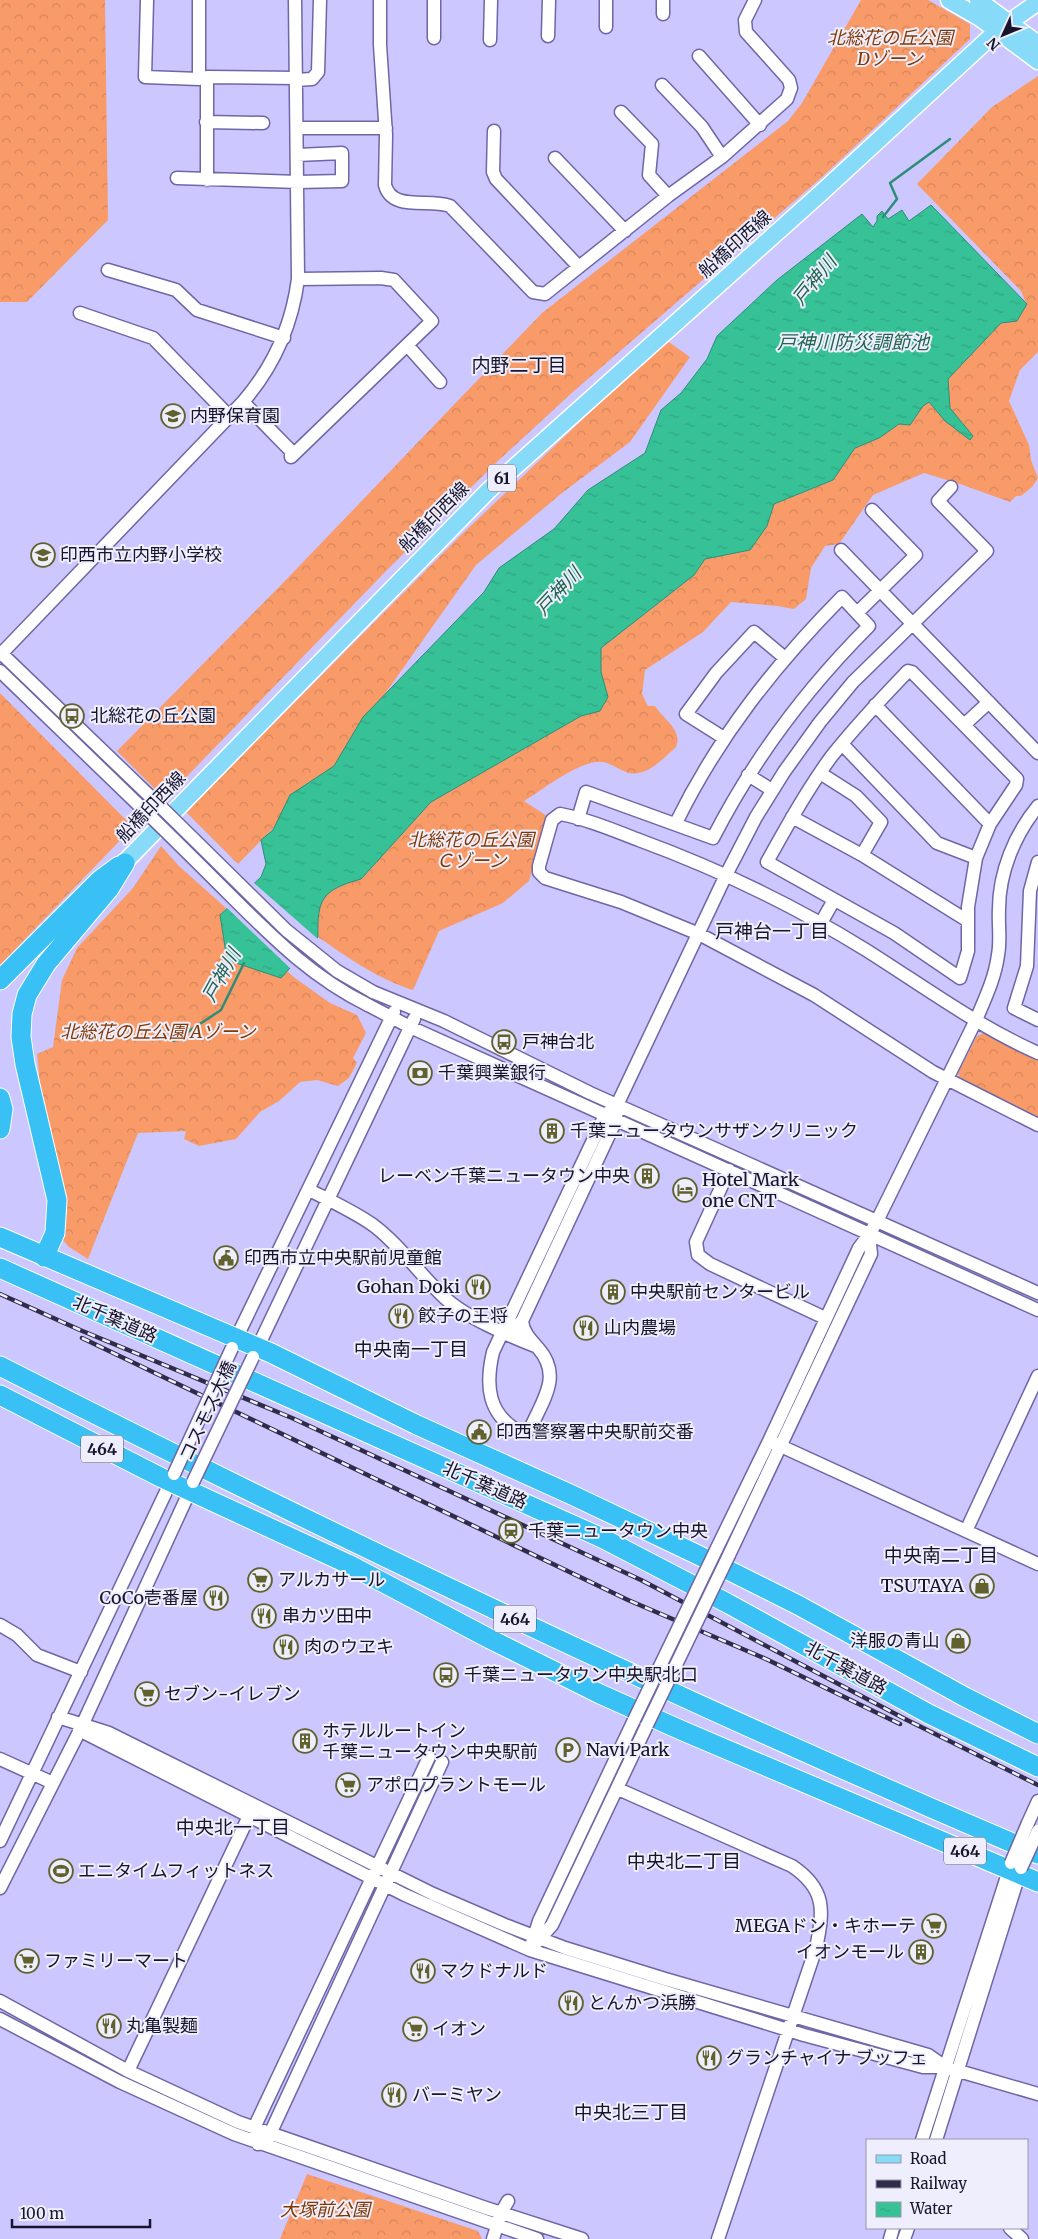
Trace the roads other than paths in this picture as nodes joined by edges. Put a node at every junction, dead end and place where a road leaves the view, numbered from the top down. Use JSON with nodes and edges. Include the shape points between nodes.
{"nodes":[{"id":1,"x":147,"y":0,"type":"edge"},
{"id":2,"x":199,"y":0,"type":"edge"},
{"id":3,"x":295,"y":0,"type":"edge"},
{"id":4,"x":320,"y":0,"type":"edge"},
{"id":5,"x":380,"y":0,"type":"edge"},
{"id":6,"x":434,"y":0,"type":"edge"},
{"id":7,"x":491,"y":0,"type":"edge"},
{"id":8,"x":549,"y":0,"type":"edge"},
{"id":9,"x":606,"y":0,"type":"edge"},
{"id":10,"x":663,"y":0,"type":"edge"},
{"id":11,"x":755,"y":0,"type":"edge"},
{"id":12,"x":949,"y":0,"type":"edge"},
{"id":13,"x":978,"y":0,"type":"edge"},
{"id":14,"x":1038,"y":2,"type":"edge"},
{"id":15,"x":663,"y":14,"type":"dead end"},
{"id":16,"x":1003,"y":26,"type":"junction"},
{"id":17,"x":606,"y":28,"type":"dead end"},
{"id":18,"x":548,"y":36,"type":"dead end"},
{"id":19,"x":434,"y":38,"type":"dead end"},
{"id":20,"x":490,"y":40,"type":"dead end"},
{"id":21,"x":1038,"y":44,"type":"edge"},
{"id":22,"x":699,"y":56,"type":"dead end"},
{"id":23,"x":1038,"y":61,"type":"edge"},
{"id":24,"x":203,"y":78,"type":"junction"},
{"id":25,"x":296,"y":79,"type":"junction"},
{"id":26,"x":662,"y":85,"type":"dead end"},
{"id":27,"x":621,"y":112,"type":"dead end"},
{"id":28,"x":206,"y":122,"type":"junction"},
{"id":29,"x":263,"y":123,"type":"dead end"},
{"id":30,"x":760,"y":125,"type":"junction"},
{"id":31,"x":297,"y":128,"type":"junction"},
{"id":32,"x":386,"y":128,"type":"junction"},
{"id":33,"x":494,"y":131,"type":"dead end"},
{"id":34,"x":297,"y":155,"type":"junction"},
{"id":35,"x":722,"y":157,"type":"junction"},
{"id":36,"x":556,"y":158,"type":"dead end"},
{"id":37,"x":177,"y":178,"type":"dead end"},
{"id":38,"x":207,"y":180,"type":"junction"},
{"id":39,"x":298,"y":182,"type":"junction"},
{"id":40,"x":668,"y":196,"type":"junction"},
{"id":41,"x":625,"y":231,"type":"junction"},
{"id":42,"x":579,"y":268,"type":"junction"},
{"id":43,"x":108,"y":270,"type":"dead end"},
{"id":44,"x":298,"y":279,"type":"junction"},
{"id":45,"x":80,"y":313,"type":"dead end"},
{"id":46,"x":284,"y":338,"type":"junction"},
{"id":47,"x":407,"y":345,"type":"junction"},
{"id":48,"x":440,"y":382,"type":"dead end"},
{"id":49,"x":243,"y":402,"type":"junction"},
{"id":50,"x":229,"y":416,"type":"junction"},
{"id":51,"x":951,"y":487,"type":"dead end"},
{"id":52,"x":872,"y":510,"type":"dead end"},
{"id":53,"x":841,"y":550,"type":"dead end"},
{"id":54,"x":880,"y":590,"type":"junction"},
{"id":55,"x":857,"y":613,"type":"junction"},
{"id":56,"x":912,"y":624,"type":"junction"},
{"id":57,"x":0,"y":653,"type":"edge"},
{"id":58,"x":784,"y":658,"type":"junction"},
{"id":59,"x":0,"y":671,"type":"edge"},
{"id":60,"x":989,"y":702,"type":"junction"},
{"id":61,"x":875,"y":705,"type":"junction"},
{"id":62,"x":964,"y":725,"type":"junction"},
{"id":63,"x":724,"y":738,"type":"junction"},
{"id":64,"x":842,"y":744,"type":"junction"},
{"id":65,"x":1038,"y":753,"type":"edge"},
{"id":66,"x":820,"y":773,"type":"junction"},
{"id":67,"x":748,"y":775,"type":"junction"},
{"id":68,"x":772,"y":790,"type":"junction"},
{"id":69,"x":1038,"y":806,"type":"edge"},
{"id":70,"x":792,"y":817,"type":"junction"},
{"id":71,"x":578,"y":819,"type":"junction"},
{"id":72,"x":676,"y":823,"type":"junction"},
{"id":73,"x":990,"y":824,"type":"junction"},
{"id":74,"x":862,"y":855,"type":"junction"},
{"id":75,"x":976,"y":858,"type":"junction"},
{"id":76,"x":1038,"y":862,"type":"edge"},
{"id":77,"x":125,"y":863,"type":"junction"},
{"id":78,"x":726,"y":875,"type":"junction"},
{"id":79,"x":834,"y":900,"type":"junction"},
{"id":80,"x":1034,"y":915,"type":"edge"},
{"id":81,"x":968,"y":921,"type":"junction"},
{"id":82,"x":821,"y":923,"type":"junction"},
{"id":83,"x":699,"y":934,"type":"junction"},
{"id":84,"x":1032,"y":968,"type":"edge"},
{"id":85,"x":0,"y":980,"type":"edge"},
{"id":86,"x":0,"y":991,"type":"edge"},
{"id":87,"x":398,"y":1002,"type":"junction"},
{"id":88,"x":418,"y":1010,"type":"junction"},
{"id":89,"x":392,"y":1018,"type":"junction"},
{"id":90,"x":976,"y":1020,"type":"junction"},
{"id":91,"x":1038,"y":1020,"type":"edge"},
{"id":92,"x":410,"y":1027,"type":"junction"},
{"id":93,"x":1038,"y":1054,"type":"edge"},
{"id":94,"x":948,"y":1079,"type":"junction"},
{"id":95,"x":0,"y":1098,"type":"edge"},
{"id":96,"x":618,"y":1105,"type":"junction"},
{"id":97,"x":610,"y":1118,"type":"junction"},
{"id":98,"x":1038,"y":1125,"type":"edge"},
{"id":99,"x":0,"y":1129,"type":"edge"},
{"id":100,"x":729,"y":1170,"type":"junction"},
{"id":101,"x":309,"y":1190,"type":"junction"},
{"id":102,"x":328,"y":1200,"type":"junction"},
{"id":103,"x":877,"y":1221,"type":"junction"},
{"id":104,"x":869,"y":1235,"type":"junction"},
{"id":105,"x":0,"y":1237,"type":"edge"},
{"id":106,"x":44,"y":1257,"type":"junction"},
{"id":107,"x":0,"y":1268,"type":"edge"},
{"id":108,"x":1038,"y":1294,"type":"edge"},
{"id":109,"x":1038,"y":1310,"type":"edge"},
{"id":110,"x":825,"y":1318,"type":"junction"},
{"id":111,"x":522,"y":1321,"type":"junction"},
{"id":112,"x":502,"y":1330,"type":"junction"},
{"id":113,"x":234,"y":1343,"type":"junction"},
{"id":114,"x":537,"y":1347,"type":"junction"},
{"id":115,"x":256,"y":1352,"type":"junction"},
{"id":116,"x":0,"y":1366,"type":"edge"},
{"id":117,"x":1038,"y":1376,"type":"edge"},
{"id":118,"x":0,"y":1396,"type":"edge"},
{"id":119,"x":0,"y":1407,"type":"edge"},
{"id":120,"x":775,"y":1443,"type":"junction"},
{"id":121,"x":96,"y":1446,"type":"junction"},
{"id":122,"x":172,"y":1478,"type":"junction"},
{"id":123,"x":191,"y":1487,"type":"junction"},
{"id":124,"x":966,"y":1531,"type":"junction"},
{"id":125,"x":1038,"y":1564,"type":"edge"},
{"id":126,"x":1,"y":1629,"type":"edge"},
{"id":127,"x":81,"y":1672,"type":"junction"},
{"id":128,"x":58,"y":1717,"type":"junction"},
{"id":129,"x":81,"y":1728,"type":"junction"},
{"id":130,"x":1038,"y":1734,"type":"edge"},
{"id":131,"x":429,"y":1756,"type":"dead end"},
{"id":132,"x":0,"y":1759,"type":"edge"},
{"id":133,"x":442,"y":1762,"type":"dead end"},
{"id":134,"x":1038,"y":1768,"type":"edge"},
{"id":135,"x":32,"y":1774,"type":"junction"},
{"id":136,"x":53,"y":1784,"type":"junction"},
{"id":137,"x":618,"y":1789,"type":"junction"},
{"id":138,"x":1038,"y":1801,"type":"edge"},
{"id":139,"x":249,"y":1816,"type":"junction"},
{"id":140,"x":1038,"y":1831,"type":"edge"},
{"id":141,"x":0,"y":1841,"type":"edge"},
{"id":142,"x":1038,"y":1854,"type":"edge"},
{"id":143,"x":377,"y":1866,"type":"junction"},
{"id":144,"x":1015,"y":1869,"type":"junction"},
{"id":145,"x":391,"y":1872,"type":"junction"},
{"id":146,"x":371,"y":1878,"type":"junction"},
{"id":147,"x":1038,"y":1882,"type":"edge"},
{"id":148,"x":385,"y":1885,"type":"junction"},
{"id":149,"x":0,"y":1888,"type":"edge"},
{"id":150,"x":537,"y":1937,"type":"junction"},
{"id":151,"x":530,"y":1950,"type":"junction"},
{"id":152,"x":0,"y":2001,"type":"edge"},
{"id":153,"x":793,"y":2016,"type":"junction"},
{"id":154,"x":0,"y":2019,"type":"edge"},
{"id":155,"x":788,"y":2030,"type":"junction"},
{"id":156,"x":945,"y":2067,"type":"junction"},
{"id":157,"x":958,"y":2070,"type":"junction"},
{"id":158,"x":128,"y":2071,"type":"junction"},
{"id":159,"x":1038,"y":2094,"type":"edge"},
{"id":160,"x":254,"y":2128,"type":"junction"},
{"id":161,"x":270,"y":2134,"type":"junction"},
{"id":162,"x":922,"y":2139,"type":"edge"},
{"id":163,"x":936,"y":2139,"type":"edge"},
{"id":164,"x":258,"y":2144,"type":"junction"},
{"id":165,"x":504,"y":2200,"type":"dead end"},
{"id":166,"x":499,"y":2219,"type":"junction"},
{"id":167,"x":1011,"y":2229,"type":"edge"},
{"id":168,"x":493,"y":2239,"type":"edge"},
{"id":169,"x":537,"y":2239,"type":"edge"},
{"id":170,"x":582,"y":2239,"type":"edge"},
{"id":171,"x":718,"y":2239,"type":"edge"},
{"id":172,"x":1022,"y":2239,"type":"edge"}],
"edges":[{"from":1,"to":24,"type":"street","via":[[145,77]]},
{"from":2,"to":24,"type":"street"},
{"from":3,"to":25,"type":"street"},
{"from":4,"to":25,"type":"street","via":[[318,72],[312,79]]},
{"from":5,"to":32,"type":"street"},
{"from":6,"to":19,"type":"street"},
{"from":7,"to":20,"type":"street"},
{"from":8,"to":18,"type":"street"},
{"from":9,"to":17,"type":"street"},
{"from":10,"to":15,"type":"street"},
{"from":11,"to":30,"type":"street","via":[[745,20],[746,32],[791,84],[787,99]]},
{"from":12,"to":16,"type":"main road","via":[[980,18]]},
{"from":13,"to":16,"type":"main road"},
{"from":14,"to":16,"type":"main road","name":"船橋印西線","number":"61"},
{"from":16,"to":21,"type":"main road"},
{"from":16,"to":23,"type":"main road"},
{"from":16,"to":77,"type":"main road","name":"船橋印西線","number":"61","via":[[489,490]]},
{"from":22,"to":30,"type":"street"},
{"from":24,"to":25,"type":"street"},
{"from":24,"to":28,"type":"street"},
{"from":25,"to":31,"type":"street"},
{"from":26,"to":35,"type":"street","via":[[702,127]]},
{"from":27,"to":40,"type":"street","via":[[652,144],[649,175]]},
{"from":28,"to":29,"type":"street"},
{"from":28,"to":38,"type":"street"},
{"from":30,"to":35,"type":"street"},
{"from":31,"to":32,"type":"street"},
{"from":31,"to":34,"type":"street"},
{"from":32,"to":42,"type":"street","via":[[385,185],[390,197],[400,202],[438,202],[450,206],[533,292],[545,294]]},
{"from":33,"to":42,"type":"street","via":[[493,175]]},
{"from":34,"to":39,"type":"street"},
{"from":34,"to":39,"type":"street","via":[[342,153],[342,181]]},
{"from":35,"to":40,"type":"street"},
{"from":36,"to":41,"type":"street"},
{"from":37,"to":38,"type":"street"},
{"from":38,"to":39,"type":"street"},
{"from":39,"to":44,"type":"street"},
{"from":40,"to":41,"type":"street"},
{"from":41,"to":42,"type":"street"},
{"from":43,"to":46,"type":"street","via":[[176,290],[197,310]]},
{"from":44,"to":46,"type":"street"},
{"from":44,"to":47,"type":"street","via":[[394,280],[432,321]]},
{"from":45,"to":50,"type":"street","via":[[153,338]]},
{"from":46,"to":49,"type":"street","via":[[265,373]]},
{"from":47,"to":48,"type":"street"},
{"from":47,"to":49,"type":"street","via":[[292,457],[291,451]]},
{"from":49,"to":50,"type":"street"},
{"from":50,"to":57,"type":"street"},
{"from":51,"to":56,"type":"street","via":[[938,501],[987,551]]},
{"from":52,"to":54,"type":"street","via":[[916,555]]},
{"from":53,"to":54,"type":"street"},
{"from":54,"to":55,"type":"street"},
{"from":54,"to":56,"type":"street"},
{"from":55,"to":58,"type":"street","via":[[842,597]]},
{"from":55,"to":67,"type":"street","via":[[869,626],[793,709]]},
{"from":56,"to":60,"type":"street"},
{"from":56,"to":68,"type":"street","via":[[834,704]]},
{"from":57,"to":87,"type":"street","bridge":true,"via":[[294,936],[337,971]]},
{"from":58,"to":63,"type":"street"},
{"from":58,"to":63,"type":"street","via":[[754,632],[686,714]]},
{"from":59,"to":89,"type":"street","bridge":true,"via":[[276,941],[330,984]]},
{"from":60,"to":62,"type":"street"},
{"from":60,"to":65,"type":"street"},
{"from":61,"to":62,"type":"street","via":[[908,671]]},
{"from":61,"to":64,"type":"street"},
{"from":61,"to":73,"type":"street"},
{"from":62,"to":73,"type":"street","via":[[1017,779]]},
{"from":63,"to":72,"type":"street"},
{"from":64,"to":66,"type":"street"},
{"from":64,"to":75,"type":"street","via":[[937,843]]},
{"from":66,"to":70,"type":"street"},
{"from":66,"to":74,"type":"street","via":[[856,796],[880,822]]},
{"from":67,"to":68,"type":"street"},
{"from":67,"to":72,"type":"street","via":[[713,838]]},
{"from":68,"to":78,"type":"street"},
{"from":69,"to":90,"type":"street","via":[[1020,832],[1003,877],[997,962]]},
{"from":70,"to":74,"type":"street"},
{"from":70,"to":79,"type":"street","via":[[767,862]]},
{"from":71,"to":72,"type":"street","via":[[586,792]]},
{"from":71,"to":78,"type":"street"},
{"from":71,"to":83,"type":"street","via":[[560,814],[552,820],[539,866],[542,876],[621,902]]},
{"from":73,"to":75,"type":"street"},
{"from":74,"to":81,"type":"street"},
{"from":75,"to":81,"type":"street","via":[[970,883]]},
{"from":76,"to":80,"type":"street","via":[[1030,891]]},
{"from":77,"to":85,"type":"highway","via":[[100,880]]},
{"from":77,"to":86,"type":"main road","name":"船橋印西線","number":"61"},
{"from":77,"to":106,"type":"highway","via":[[109,889],[46,964],[27,995],[22,1014],[25,1064],[57,1200],[55,1233]]},
{"from":78,"to":82,"type":"street"},
{"from":78,"to":83,"type":"street"},
{"from":79,"to":81,"type":"street","via":[[894,933],[960,978],[968,951]]},
{"from":79,"to":82,"type":"street"},
{"from":80,"to":84,"type":"street"},
{"from":82,"to":90,"type":"street"},
{"from":83,"to":94,"type":"street","via":[[814,995]]},
{"from":83,"to":96,"type":"street"},
{"from":84,"to":91,"type":"street","via":[[1014,1008]]},
{"from":87,"to":88,"type":"street"},
{"from":87,"to":89,"type":"street","name":"コスモス大橋"},
{"from":88,"to":92,"type":"street","name":"コスモス大橋"},
{"from":88,"to":96,"type":"street"},
{"from":89,"to":92,"type":"street"},
{"from":89,"to":101,"type":"street","name":"コスモス大橋"},
{"from":90,"to":93,"type":"street"},
{"from":90,"to":94,"type":"street"},
{"from":92,"to":97,"type":"street"},
{"from":92,"to":102,"type":"street","name":"コスモス大橋"},
{"from":94,"to":98,"type":"street"},
{"from":94,"to":103,"type":"street"},
{"from":95,"to":99,"type":"highway","via":[[3,1109]]},
{"from":96,"to":97,"type":"street"},
{"from":96,"to":103,"type":"street"},
{"from":97,"to":100,"type":"street"},
{"from":97,"to":111,"type":"street"},
{"from":97,"to":112,"type":"street"},
{"from":100,"to":104,"type":"street"},
{"from":100,"to":110,"type":"street","via":[[696,1242],[698,1255],[710,1264]]},
{"from":101,"to":102,"type":"street"},
{"from":101,"to":113,"type":"street","name":"コスモス大橋"},
{"from":102,"to":112,"type":"street","via":[[373,1225],[447,1300]]},
{"from":102,"to":115,"type":"street","name":"コスモス大橋"},
{"from":103,"to":104,"type":"street"},
{"from":103,"to":108,"type":"street"},
{"from":104,"to":109,"type":"street"},
{"from":104,"to":110,"type":"street","via":[[858,1248]]},
{"from":104,"to":120,"type":"street","via":[[871,1254]]},
{"from":105,"to":106,"type":"highway","name":"北千葉道路"},
{"from":106,"to":113,"type":"highway","name":"北千葉道路"},
{"from":107,"to":134,"type":"highway","name":"北千葉道路","via":[[602,1538],[930,1714]]},
{"from":110,"to":120,"type":"street"},
{"from":111,"to":112,"type":"street","via":[[514,1329]]},
{"from":111,"to":114,"type":"street"},
{"from":112,"to":114,"type":"street"},
{"from":112,"to":114,"type":"street","via":[[489,1367],[490,1391],[501,1419],[520,1432],[531,1427],[550,1385],[550,1366]]},
{"from":113,"to":115,"type":"highway","name":"北千葉道路"},
{"from":113,"to":122,"type":"street","name":"コスモス大橋","bridge":true},
{"from":115,"to":123,"type":"street","name":"コスモス大橋","bridge":true},
{"from":115,"to":130,"type":"highway","name":"北千葉道路","via":[[696,1554]]},
{"from":116,"to":142,"type":"highway","number":"464","via":[[226,1481],[614,1666]]},
{"from":117,"to":124,"type":"street"},
{"from":118,"to":121,"type":"highway","number":"464"},
{"from":119,"to":121,"type":"highway"},
{"from":120,"to":124,"type":"street"},
{"from":120,"to":137,"type":"street","bridge":true,"via":[[729,1555]]},
{"from":120,"to":150,"type":"street","bridge":true,"via":[[716,1550],[634,1720],[539,1921]]},
{"from":121,"to":122,"type":"highway","number":"464"},
{"from":122,"to":123,"type":"highway","number":"464"},
{"from":122,"to":127,"type":"street","name":"コスモス大橋"},
{"from":123,"to":129,"type":"street","name":"コスモス大橋"},
{"from":123,"to":144,"type":"highway","number":"464","via":[[600,1694]]},
{"from":124,"to":125,"type":"street"},
{"from":126,"to":127,"type":"street","via":[[17,1635],[36,1655]]},
{"from":127,"to":128,"type":"street","name":"コスモス大橋"},
{"from":128,"to":129,"type":"street"},
{"from":128,"to":135,"type":"street","name":"コスモス大橋"},
{"from":129,"to":136,"type":"street","name":"コスモス大橋"},
{"from":129,"to":139,"type":"street"},
{"from":129,"to":143,"type":"street","via":[[109,1733]]},
{"from":131,"to":143,"type":"street"},
{"from":132,"to":135,"type":"street"},
{"from":133,"to":145,"type":"street"},
{"from":135,"to":136,"type":"street"},
{"from":135,"to":141,"type":"street","name":"コスモス大橋"},
{"from":136,"to":149,"type":"street","name":"コスモス大橋"},
{"from":137,"to":150,"type":"street","via":[[552,1925]]},
{"from":137,"to":153,"type":"street","via":[[792,1866],[814,1885],[822,1909],[821,1926]]},
{"from":138,"to":144,"type":"street","bridge":true},
{"from":139,"to":146,"type":"street"},
{"from":139,"to":158,"type":"street"},
{"from":140,"to":144,"type":"street","bridge":true},
{"from":143,"to":145,"type":"street"},
{"from":143,"to":146,"type":"street"},
{"from":144,"to":147,"type":"highway","number":"464"},
{"from":144,"to":156,"type":"street"},
{"from":144,"to":157,"type":"street"},
{"from":145,"to":148,"type":"street"},
{"from":145,"to":150,"type":"street","via":[[433,1894]]},
{"from":146,"to":148,"type":"street"},
{"from":146,"to":160,"type":"street"},
{"from":148,"to":151,"type":"street"},
{"from":148,"to":161,"type":"street"},
{"from":150,"to":151,"type":"street"},
{"from":150,"to":153,"type":"street"},
{"from":151,"to":155,"type":"street"},
{"from":152,"to":158,"type":"street"},
{"from":153,"to":155,"type":"street"},
{"from":153,"to":156,"type":"street","via":[[928,2055]]},
{"from":154,"to":164,"type":"street","via":[[178,2110]]},
{"from":155,"to":156,"type":"street","via":[[923,2068]]},
{"from":155,"to":171,"type":"street"},
{"from":156,"to":157,"type":"street"},
{"from":156,"to":162,"type":"street"},
{"from":157,"to":159,"type":"street"},
{"from":157,"to":163,"type":"street"},
{"from":158,"to":160,"type":"street"},
{"from":160,"to":161,"type":"street"},
{"from":160,"to":164,"type":"street"},
{"from":161,"to":164,"type":"street"},
{"from":161,"to":166,"type":"street"},
{"from":164,"to":166,"type":"street"},
{"from":165,"to":166,"type":"street"},
{"from":166,"to":168,"type":"street"},
{"from":166,"to":169,"type":"street"},
{"from":166,"to":170,"type":"street"},
{"from":167,"to":172,"type":"street"}]}
